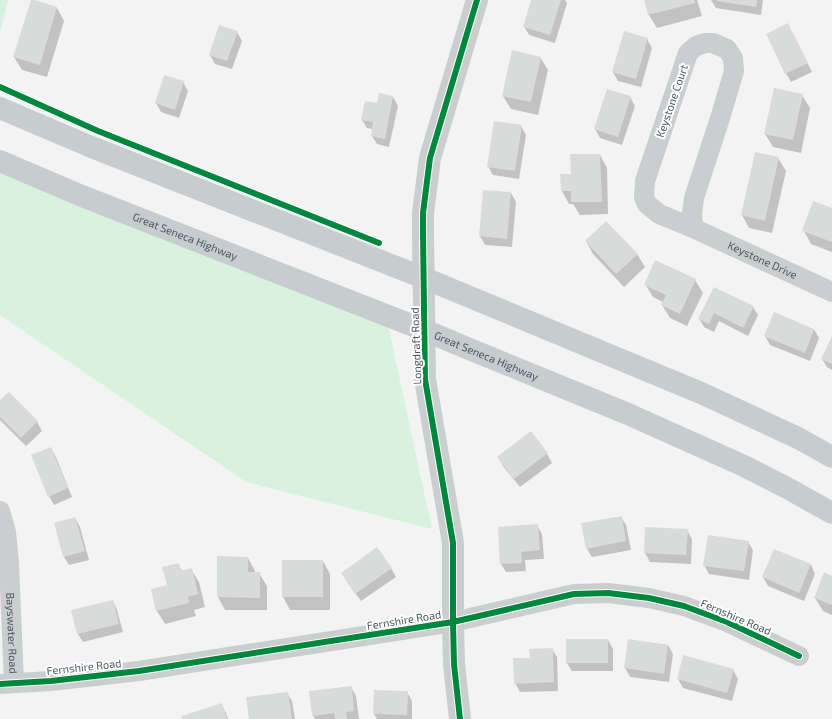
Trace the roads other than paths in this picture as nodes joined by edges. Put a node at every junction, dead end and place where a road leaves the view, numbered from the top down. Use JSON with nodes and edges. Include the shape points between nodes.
{"nodes":[{"id":1,"x":477,"y":0,"type":"edge"},
{"id":2,"x":0,"y":108,"type":"edge"},
{"id":3,"x":0,"y":162,"type":"edge"},
{"id":4,"x":693,"y":228,"type":"junction"},
{"id":5,"x":424,"y":278,"type":"junction"},
{"id":6,"x":832,"y":292,"type":"edge"},
{"id":7,"x":424,"y":330,"type":"junction"},
{"id":8,"x":832,"y":457,"type":"edge"},
{"id":9,"x":0,"y":511,"type":"edge"},
{"id":10,"x":832,"y":513,"type":"edge"},
{"id":11,"x":453,"y":622,"type":"junction"},
{"id":12,"x":799,"y":656,"type":"dead end"},
{"id":13,"x":7,"y":684,"type":"edge"},
{"id":14,"x":460,"y":719,"type":"edge"}],
"edges":[{"from":1,"to":5,"type":"street","name":"Longdraft Road","via":[[430,158],[424,213]]},
{"from":2,"to":5,"type":"main road","via":[[89,146]]},
{"from":3,"to":7,"type":"main road","name":"Great Seneca Highway"},
{"from":4,"to":4,"type":"street","name":"Keystone Court","via":[[694,198],[734,71],[733,58],[727,49],[713,43],[696,46],[688,53],[645,181],[644,197],[647,204],[658,214]]},
{"from":4,"to":6,"type":"street","name":"Keystone Drive"},
{"from":5,"to":7,"type":"street","name":"Longdraft Road"},
{"from":5,"to":8,"type":"main road","via":[[701,393],[798,438]]},
{"from":7,"to":10,"type":"main road","name":"Great Seneca Highway","via":[[643,420],[744,466]]},
{"from":7,"to":11,"type":"street","name":"Longdraft Road","via":[[425,379],[453,543]]},
{"from":9,"to":13,"type":"street","name":"Bayswater Road","via":[[6,532],[9,563]]},
{"from":11,"to":12,"type":"street","name":"Fernshire Road","via":[[574,594],[608,593],[684,606],[727,622]]},
{"from":11,"to":13,"type":"street","name":"Fernshire Road","via":[[139,671]]},
{"from":11,"to":14,"type":"street","name":"Longdraft Road","via":[[454,664]]}]}
